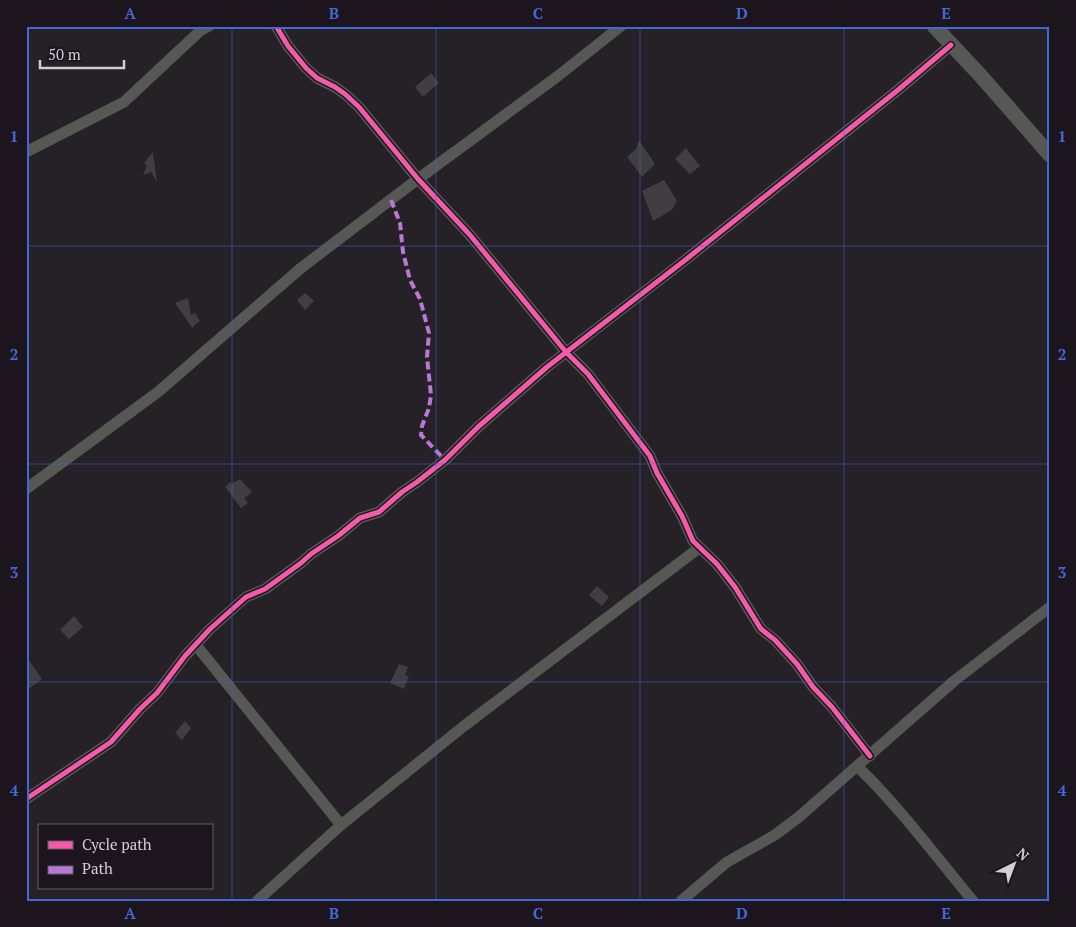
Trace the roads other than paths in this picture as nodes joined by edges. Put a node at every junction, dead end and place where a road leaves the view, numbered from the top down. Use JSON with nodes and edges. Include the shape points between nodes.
{"nodes":[{"id":1,"x":209,"y":26,"type":"edge"},
{"id":2,"x":276,"y":26,"type":"edge"},
{"id":3,"x":621,"y":26,"type":"edge"},
{"id":4,"x":934,"y":26,"type":"edge"},
{"id":5,"x":951,"y":44,"type":"junction"},
{"id":6,"x":26,"y":152,"type":"edge"},
{"id":7,"x":1050,"y":155,"type":"edge"},
{"id":8,"x":418,"y":179,"type":"junction"},
{"id":9,"x":566,"y":352,"type":"junction"},
{"id":10,"x":26,"y":489,"type":"edge"},
{"id":11,"x":700,"y":548,"type":"junction"},
{"id":12,"x":1050,"y":607,"type":"edge"},
{"id":13,"x":196,"y":645,"type":"junction"},
{"id":14,"x":870,"y":756,"type":"junction"},
{"id":15,"x":858,"y":766,"type":"junction"},
{"id":16,"x":26,"y":799,"type":"edge"},
{"id":17,"x":342,"y":825,"type":"junction"},
{"id":18,"x":257,"y":901,"type":"edge"},
{"id":19,"x":681,"y":901,"type":"edge"},
{"id":20,"x":973,"y":901,"type":"edge"}],
"edges":[{"from":1,"to":6,"type":"street","via":[[124,102]]},
{"from":2,"to":8,"type":"street","via":[[306,68],[346,94]]},
{"from":3,"to":8,"type":"street"},
{"from":4,"to":5,"type":"street"},
{"from":5,"to":7,"type":"street"},
{"from":5,"to":9,"type":"street","via":[[707,243]]},
{"from":8,"to":9,"type":"street","via":[[476,242]]},
{"from":8,"to":10,"type":"street","via":[[301,268],[158,392]]},
{"from":9,"to":11,"type":"street","via":[[588,374],[650,456],[693,541]]},
{"from":9,"to":13,"type":"street","via":[[445,460],[379,512],[360,518],[302,563],[264,589],[246,597]]},
{"from":11,"to":14,"type":"street","via":[[735,587],[761,628],[797,664]]},
{"from":11,"to":17,"type":"street","via":[[464,726]]},
{"from":12,"to":14,"type":"street","via":[[954,681]]},
{"from":13,"to":16,"type":"street","via":[[111,742]]},
{"from":13,"to":17,"type":"street"},
{"from":14,"to":15,"type":"street"},
{"from":15,"to":19,"type":"street","via":[[800,816],[775,835],[727,862]]},
{"from":15,"to":20,"type":"street","via":[[923,837]]},
{"from":17,"to":18,"type":"street"}]}
